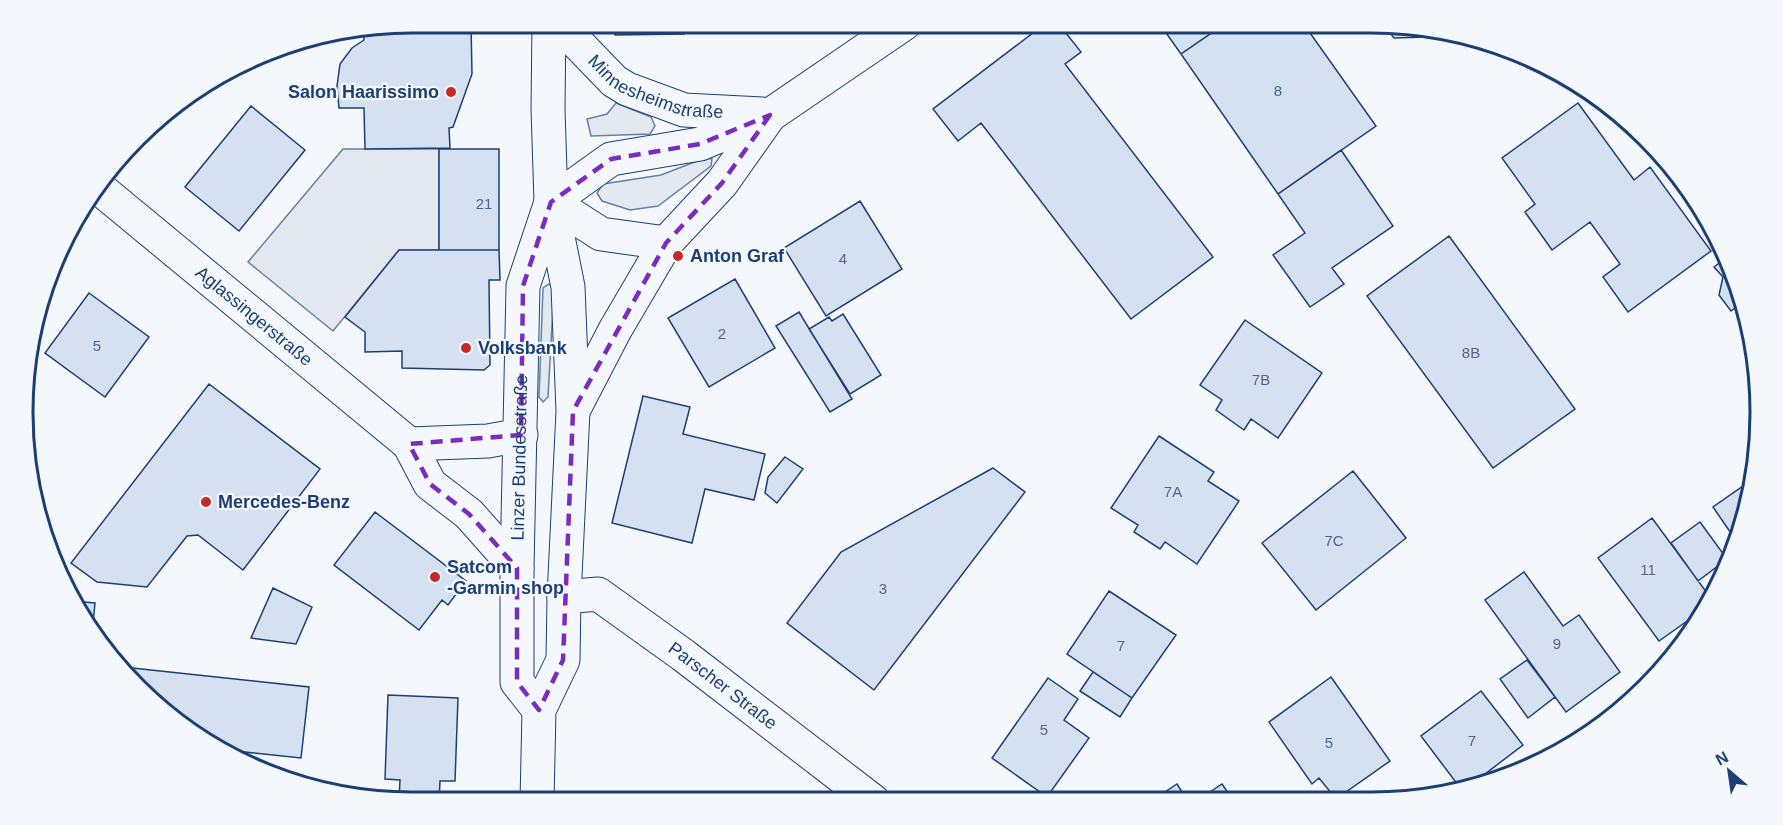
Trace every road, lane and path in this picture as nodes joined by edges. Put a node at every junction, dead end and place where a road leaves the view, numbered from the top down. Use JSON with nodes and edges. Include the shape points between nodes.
{"nodes":[{"id":1,"x":549,"y":33,"type":"edge"},
{"id":2,"x":568,"y":33,"type":"edge"},
{"id":3,"x":889,"y":33,"type":"edge"},
{"id":4,"x":770,"y":115,"type":"junction"},
{"id":5,"x":103,"y":193,"type":"edge"},
{"id":6,"x":551,"y":202,"type":"junction"},
{"id":7,"x":666,"y":243,"type":"junction"},
{"id":8,"x":573,"y":411,"type":"junction"},
{"id":9,"x":521,"y":435,"type":"junction"},
{"id":10,"x":409,"y":444,"type":"junction"},
{"id":11,"x":517,"y":568,"type":"junction"},
{"id":12,"x":564,"y":597,"type":"junction"},
{"id":13,"x":539,"y":710,"type":"junction"},
{"id":14,"x":537,"y":792,"type":"edge"},
{"id":15,"x":861,"y":792,"type":"edge"}],
"edges":[{"from":1,"to":6,"type":"main road","name":"Linzer Bundesstraße"},
{"from":2,"to":4,"type":"main road","name":"Minnesheimstraße","via":[[614,81],[627,89],[684,110]]},
{"from":3,"to":4,"type":"main road","name":"Minnesheimstraße"},
{"from":4,"to":6,"type":"main road","name":"Minnesheimstraße","via":[[700,144],[611,159]]},
{"from":4,"to":7,"type":"main road","name":"Minnesheimstraße","via":[[722,183]]},
{"from":5,"to":10,"type":"main road","name":"Aglassingerstraße"},
{"from":6,"to":7,"type":"main road","via":[[601,234]]},
{"from":6,"to":8,"type":"main road","name":"Linzer Bundesstraße","via":[[568,287]]},
{"from":6,"to":9,"type":"main road","name":"Linzer Bundesstraße","via":[[523,286]]},
{"from":7,"to":8,"type":"main road","name":"Minnesheimstraße"},
{"from":8,"to":12,"type":"main road","name":"Linzer Bundesstraße"},
{"from":9,"to":10,"type":"main road","via":[[488,441]]},
{"from":9,"to":11,"type":"main road","name":"Linzer Bundesstraße"},
{"from":10,"to":11,"type":"main road","name":"Aglassingerstraße","via":[[430,484],[469,514]]},
{"from":11,"to":13,"type":"main road","name":"Linzer Bundesstraße","via":[[517,682]]},
{"from":12,"to":13,"type":"main road","name":"Linzer Bundesstraße","via":[[564,660]]},
{"from":12,"to":15,"type":"main road","name":"Parscher Straße","via":[[598,594]]},
{"from":13,"to":14,"type":"main road","name":"Linzer Bundesstraße"}]}
